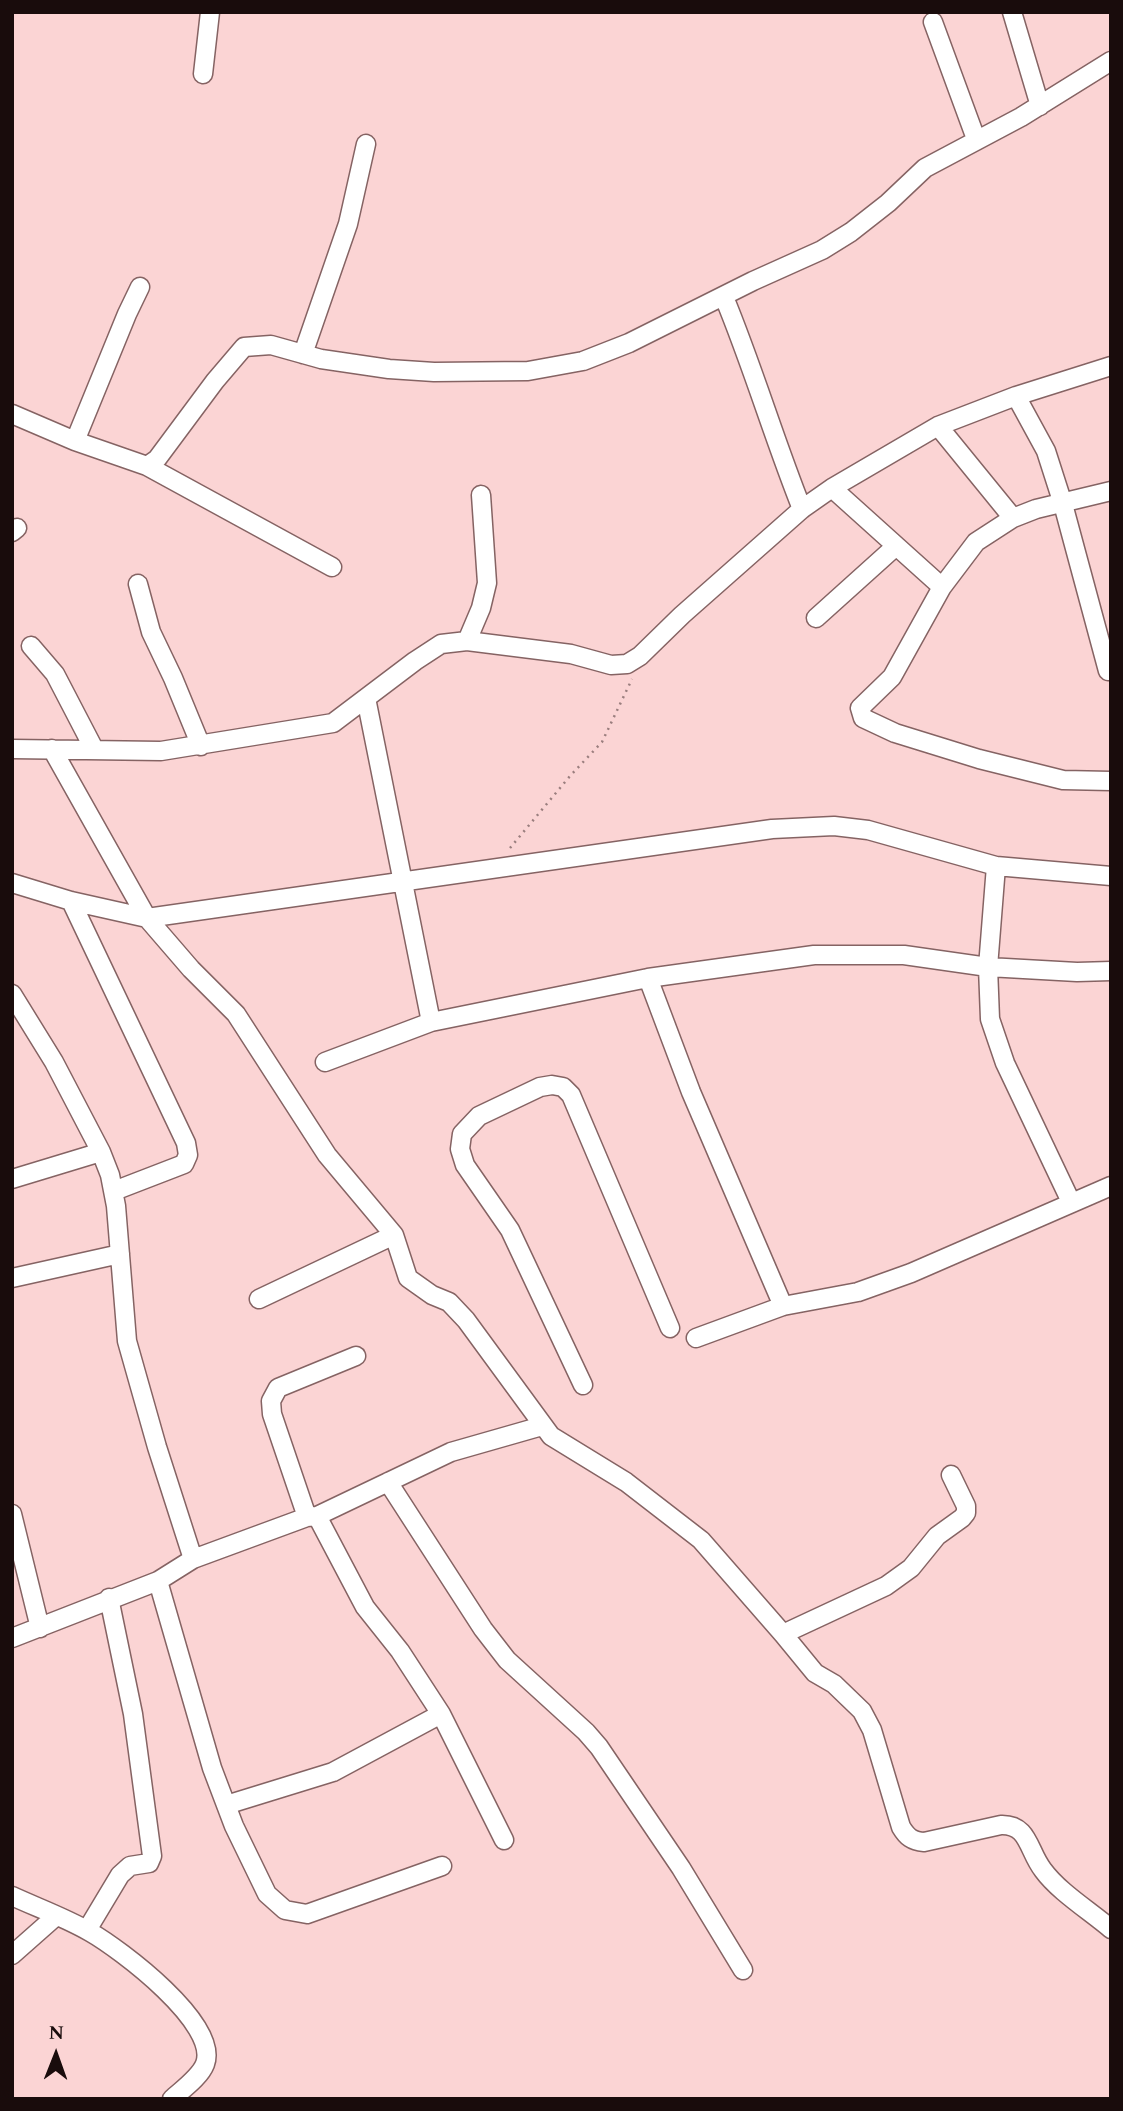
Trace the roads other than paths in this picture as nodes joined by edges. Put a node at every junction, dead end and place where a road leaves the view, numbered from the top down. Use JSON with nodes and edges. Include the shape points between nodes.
{"nodes":[{"id":1,"x":209,"y":12,"type":"edge"},
{"id":2,"x":1012,"y":12,"type":"edge"},
{"id":3,"x":933,"y":22,"type":"dead end"},
{"id":4,"x":1111,"y":61,"type":"edge"},
{"id":5,"x":203,"y":74,"type":"dead end"},
{"id":6,"x":1040,"y":106,"type":"junction"},
{"id":7,"x":976,"y":139,"type":"junction"},
{"id":8,"x":366,"y":144,"type":"dead end"},
{"id":9,"x":140,"y":287,"type":"dead end"},
{"id":10,"x":724,"y":297,"type":"junction"},
{"id":11,"x":303,"y":354,"type":"junction"},
{"id":12,"x":1111,"y":366,"type":"edge"},
{"id":13,"x":1016,"y":396,"type":"junction"},
{"id":14,"x":12,"y":414,"type":"edge"},
{"id":15,"x":938,"y":426,"type":"junction"},
{"id":16,"x":75,"y":441,"type":"junction"},
{"id":17,"x":147,"y":466,"type":"junction"},
{"id":18,"x":832,"y":488,"type":"junction"},
{"id":19,"x":1111,"y":491,"type":"edge"},
{"id":20,"x":481,"y":495,"type":"dead end"},
{"id":21,"x":1063,"y":504,"type":"junction"},
{"id":22,"x":802,"y":509,"type":"junction"},
{"id":23,"x":1013,"y":518,"type":"junction"},
{"id":24,"x":896,"y":546,"type":"junction"},
{"id":25,"x":332,"y":567,"type":"dead end"},
{"id":26,"x":138,"y":584,"type":"dead end"},
{"id":27,"x":942,"y":587,"type":"junction"},
{"id":28,"x":816,"y":618,"type":"dead end"},
{"id":29,"x":467,"y":641,"type":"junction"},
{"id":30,"x":31,"y":646,"type":"dead end"},
{"id":31,"x":1108,"y":671,"type":"dead end"},
{"id":32,"x":366,"y":698,"type":"junction"},
{"id":33,"x":201,"y":746,"type":"junction"},
{"id":34,"x":12,"y":749,"type":"edge"},
{"id":35,"x":52,"y":749,"type":"junction"},
{"id":36,"x":94,"y":750,"type":"junction"},
{"id":37,"x":1111,"y":782,"type":"edge"},
{"id":38,"x":996,"y":866,"type":"junction"},
{"id":39,"x":1111,"y":876,"type":"edge"},
{"id":40,"x":12,"y":883,"type":"edge"},
{"id":41,"x":401,"y":883,"type":"junction"},
{"id":42,"x":71,"y":901,"type":"junction"},
{"id":43,"x":146,"y":918,"type":"junction"},
{"id":44,"x":988,"y":967,"type":"junction"},
{"id":45,"x":1111,"y":971,"type":"edge"},
{"id":46,"x":648,"y":978,"type":"junction"},
{"id":47,"x":12,"y":993,"type":"edge"},
{"id":48,"x":431,"y":1022,"type":"junction"},
{"id":49,"x":325,"y":1062,"type":"dead end"},
{"id":50,"x":101,"y":1152,"type":"junction"},
{"id":51,"x":12,"y":1179,"type":"edge"},
{"id":52,"x":1111,"y":1186,"type":"edge"},
{"id":53,"x":114,"y":1191,"type":"junction"},
{"id":54,"x":1071,"y":1202,"type":"junction"},
{"id":55,"x":394,"y":1235,"type":"junction"},
{"id":56,"x":120,"y":1254,"type":"junction"},
{"id":57,"x":12,"y":1278,"type":"edge"},
{"id":58,"x":259,"y":1298,"type":"dead end"},
{"id":59,"x":783,"y":1306,"type":"junction"},
{"id":60,"x":670,"y":1328,"type":"dead end"},
{"id":61,"x":696,"y":1338,"type":"dead end"},
{"id":62,"x":356,"y":1356,"type":"dead end"},
{"id":63,"x":583,"y":1385,"type":"dead end"},
{"id":64,"x":542,"y":1426,"type":"junction"},
{"id":65,"x":951,"y":1475,"type":"dead end"},
{"id":66,"x":388,"y":1482,"type":"junction"},
{"id":67,"x":12,"y":1514,"type":"edge"},
{"id":68,"x":312,"y":1517,"type":"junction"},
{"id":69,"x":193,"y":1559,"type":"junction"},
{"id":70,"x":158,"y":1581,"type":"junction"},
{"id":71,"x":109,"y":1598,"type":"junction"},
{"id":72,"x":40,"y":1628,"type":"junction"},
{"id":73,"x":783,"y":1634,"type":"junction"},
{"id":74,"x":12,"y":1638,"type":"edge"},
{"id":75,"x":441,"y":1714,"type":"junction"},
{"id":76,"x":226,"y":1805,"type":"junction"},
{"id":77,"x":504,"y":1840,"type":"dead end"},
{"id":78,"x":442,"y":1866,"type":"dead end"},
{"id":79,"x":12,"y":1896,"type":"edge"},
{"id":80,"x":55,"y":1917,"type":"junction"},
{"id":81,"x":1111,"y":1929,"type":"edge"},
{"id":82,"x":88,"y":1930,"type":"junction"},
{"id":83,"x":12,"y":1955,"type":"edge"},
{"id":84,"x":743,"y":1970,"type":"dead end"},
{"id":85,"x":172,"y":2099,"type":"edge"}],
"edges":[{"from":1,"to":5,"type":"street"},
{"from":2,"to":6,"type":"street"},
{"from":3,"to":7,"type":"street"},
{"from":4,"to":6,"type":"street"},
{"from":6,"to":7,"type":"street"},
{"from":7,"to":10,"type":"street","via":[[925,168],[851,232]]},
{"from":8,"to":11,"type":"street","via":[[348,224]]},
{"from":9,"to":16,"type":"street"},
{"from":10,"to":11,"type":"street","via":[[606,353],[528,371],[401,370]]},
{"from":10,"to":22,"type":"street"},
{"from":11,"to":17,"type":"street","via":[[271,345],[244,347]]},
{"from":12,"to":13,"type":"street"},
{"from":13,"to":15,"type":"street"},
{"from":13,"to":21,"type":"street","via":[[1046,451]]},
{"from":14,"to":16,"type":"street"},
{"from":15,"to":18,"type":"street"},
{"from":15,"to":23,"type":"street"},
{"from":16,"to":17,"type":"street"},
{"from":17,"to":25,"type":"street"},
{"from":18,"to":22,"type":"street"},
{"from":18,"to":24,"type":"street"},
{"from":19,"to":21,"type":"street"},
{"from":20,"to":29,"type":"street","via":[[487,583]]},
{"from":21,"to":23,"type":"street"},
{"from":21,"to":31,"type":"street"},
{"from":22,"to":29,"type":"street","via":[[626,664]]},
{"from":23,"to":27,"type":"street","via":[[976,542]]},
{"from":24,"to":27,"type":"street"},
{"from":24,"to":28,"type":"street"},
{"from":26,"to":33,"type":"street","via":[[151,632]]},
{"from":27,"to":37,"type":"street","via":[[892,677],[860,708],[863,718],[979,759],[1063,780]]},
{"from":29,"to":32,"type":"street","via":[[442,644]]},
{"from":30,"to":36,"type":"street","via":[[55,674]]},
{"from":32,"to":33,"type":"street","via":[[333,723]]},
{"from":32,"to":41,"type":"street"},
{"from":33,"to":36,"type":"street"},
{"from":34,"to":35,"type":"street"},
{"from":35,"to":36,"type":"street"},
{"from":35,"to":43,"type":"street"},
{"from":38,"to":39,"type":"street"},
{"from":38,"to":41,"type":"street","via":[[868,830],[834,826],[772,829]]},
{"from":38,"to":44,"type":"street"},
{"from":40,"to":42,"type":"street"},
{"from":41,"to":43,"type":"street"},
{"from":41,"to":48,"type":"street"},
{"from":42,"to":43,"type":"street"},
{"from":42,"to":53,"type":"street","via":[[188,1155],[184,1164]]},
{"from":43,"to":55,"type":"street","via":[[236,1014],[327,1155]]},
{"from":44,"to":45,"type":"street"},
{"from":44,"to":46,"type":"street","via":[[904,955],[814,956]]},
{"from":44,"to":54,"type":"street","via":[[990,1019],[1004,1063]]},
{"from":46,"to":48,"type":"street"},
{"from":46,"to":59,"type":"street","via":[[691,1093]]},
{"from":47,"to":50,"type":"street"},
{"from":48,"to":49,"type":"street"},
{"from":50,"to":51,"type":"street"},
{"from":50,"to":53,"type":"street"},
{"from":52,"to":54,"type":"street"},
{"from":53,"to":56,"type":"street"},
{"from":54,"to":59,"type":"street","via":[[911,1273],[858,1292]]},
{"from":55,"to":58,"type":"street"},
{"from":55,"to":64,"type":"street","via":[[408,1278],[449,1302],[466,1320]]},
{"from":56,"to":57,"type":"street"},
{"from":56,"to":69,"type":"street","via":[[127,1341]]},
{"from":59,"to":61,"type":"street"},
{"from":60,"to":63,"type":"street","via":[[571,1095],[563,1087],[540,1087],[480,1116],[462,1134],[465,1165],[510,1230]]},
{"from":62,"to":68,"type":"street","via":[[278,1388],[271,1401]]},
{"from":64,"to":66,"type":"street","via":[[451,1452]]},
{"from":64,"to":73,"type":"street","via":[[626,1482],[701,1541]]},
{"from":65,"to":73,"type":"street","via":[[966,1513],[937,1536],[911,1568],[886,1586]]},
{"from":66,"to":68,"type":"street"},
{"from":66,"to":84,"type":"street","via":[[507,1660],[599,1747]]},
{"from":67,"to":72,"type":"street"},
{"from":68,"to":69,"type":"street"},
{"from":68,"to":75,"type":"street","via":[[365,1607]]},
{"from":69,"to":70,"type":"street"},
{"from":70,"to":71,"type":"street"},
{"from":70,"to":76,"type":"street"},
{"from":71,"to":72,"type":"street"},
{"from":71,"to":82,"type":"street","via":[[133,1714],[152,1856],[149,1863],[130,1866],[120,1875]]},
{"from":72,"to":74,"type":"street"},
{"from":73,"to":81,"type":"street","via":[[815,1673],[862,1711],[906,1835],[924,1842],[1012,1825],[1021,1830],[1042,1870]]},
{"from":75,"to":76,"type":"street","via":[[333,1772]]},
{"from":75,"to":77,"type":"street"},
{"from":76,"to":78,"type":"street","via":[[267,1894],[285,1910],[307,1914]]},
{"from":79,"to":80,"type":"street"},
{"from":80,"to":82,"type":"street"},
{"from":80,"to":83,"type":"street"},
{"from":82,"to":85,"type":"street","via":[[122,1951],[184,2008],[198,2027],[206,2049],[205,2064]]}]}
